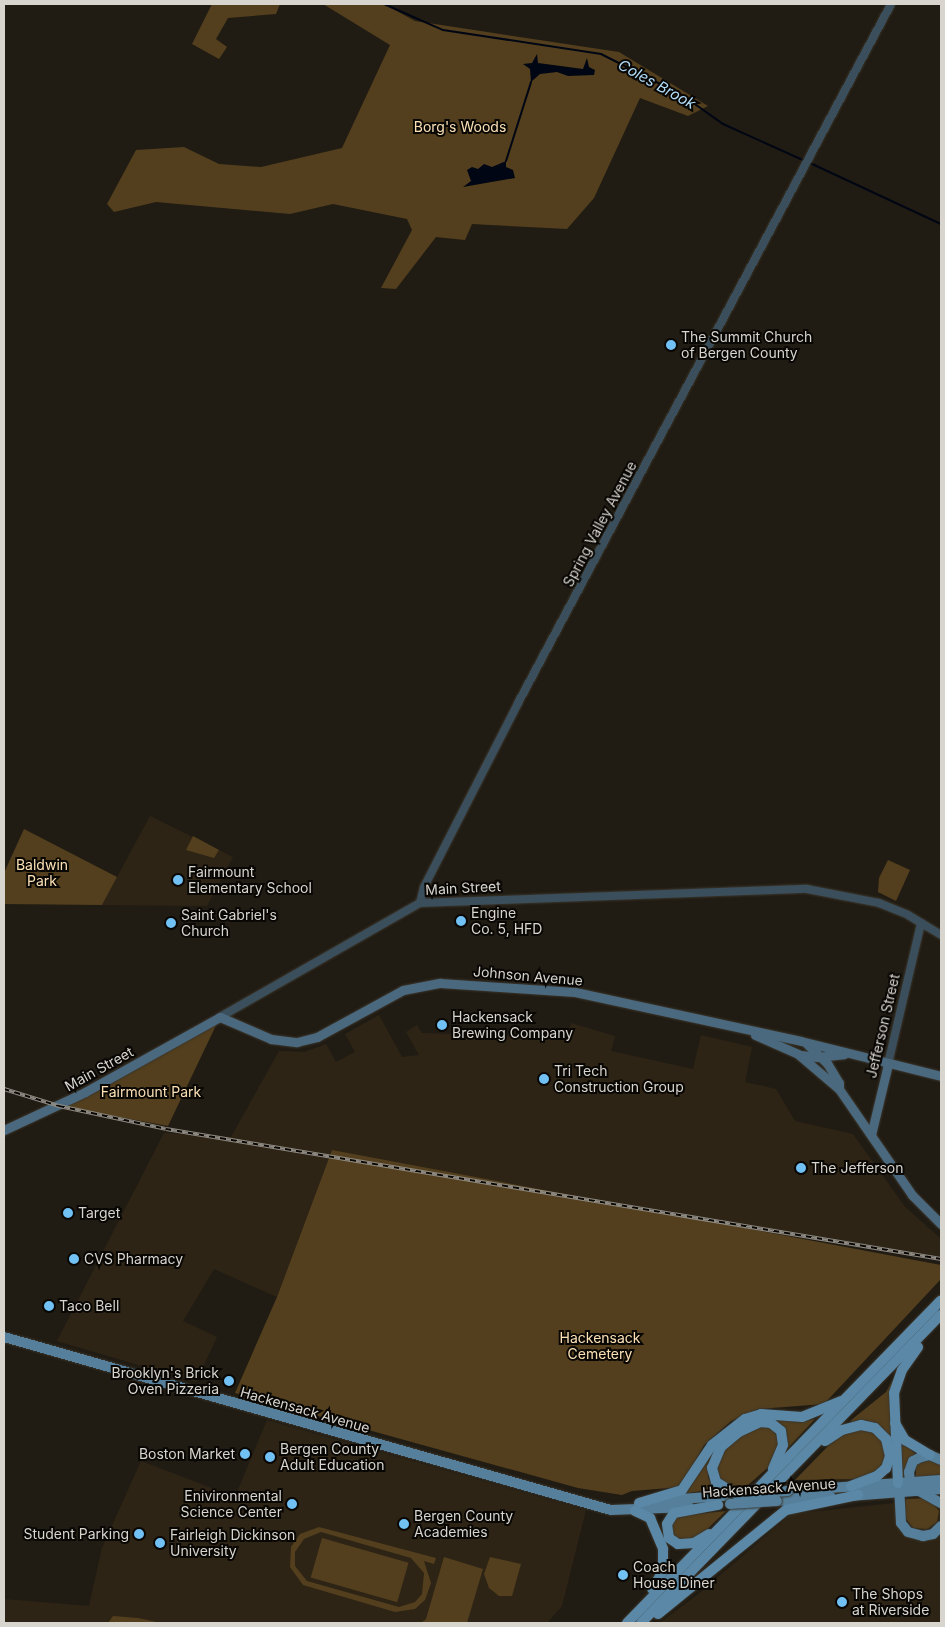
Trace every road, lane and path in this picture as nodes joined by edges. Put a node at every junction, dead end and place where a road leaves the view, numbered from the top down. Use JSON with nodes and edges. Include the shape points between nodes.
{"nodes":[{"id":1,"x":891,"y":4,"type":"edge"},
{"id":2,"x":420,"y":903,"type":"junction"},
{"id":3,"x":921,"y":923,"type":"junction"},
{"id":4,"x":941,"y":935,"type":"edge"},
{"id":5,"x":220,"y":1016,"type":"junction"},
{"id":6,"x":748,"y":1031,"type":"junction"},
{"id":7,"x":801,"y":1041,"type":"junction"},
{"id":8,"x":798,"y":1054,"type":"junction"},
{"id":9,"x":844,"y":1054,"type":"junction"},
{"id":10,"x":822,"y":1057,"type":"junction"},
{"id":11,"x":888,"y":1064,"type":"junction"},
{"id":12,"x":941,"y":1076,"type":"edge"},
{"id":13,"x":839,"y":1089,"type":"junction"},
{"id":14,"x":4,"y":1130,"type":"edge"},
{"id":15,"x":871,"y":1135,"type":"junction"},
{"id":16,"x":941,"y":1222,"type":"edge"},
{"id":17,"x":941,"y":1300,"type":"edge"},
{"id":18,"x":941,"y":1315,"type":"edge"},
{"id":19,"x":4,"y":1337,"type":"edge"},
{"id":20,"x":852,"y":1394,"type":"junction"},
{"id":21,"x":893,"y":1418,"type":"junction"},
{"id":22,"x":811,"y":1450,"type":"junction"},
{"id":23,"x":930,"y":1456,"type":"junction"},
{"id":24,"x":941,"y":1460,"type":"edge"},
{"id":25,"x":941,"y":1480,"type":"edge"},
{"id":26,"x":766,"y":1481,"type":"junction"},
{"id":27,"x":910,"y":1482,"type":"junction"},
{"id":28,"x":851,"y":1486,"type":"junction"},
{"id":29,"x":899,"y":1488,"type":"junction"},
{"id":30,"x":941,"y":1489,"type":"edge"},
{"id":31,"x":919,"y":1491,"type":"junction"},
{"id":32,"x":737,"y":1495,"type":"junction"},
{"id":33,"x":858,"y":1495,"type":"junction"},
{"id":34,"x":941,"y":1503,"type":"edge"},
{"id":35,"x":718,"y":1505,"type":"junction"},
{"id":36,"x":637,"y":1507,"type":"junction"},
{"id":37,"x":724,"y":1524,"type":"junction"},
{"id":38,"x":941,"y":1526,"type":"edge"},
{"id":39,"x":633,"y":1621,"type":"edge"},
{"id":40,"x":649,"y":1623,"type":"edge"}],
"edges":[{"from":1,"to":2,"type":"street","name":"Spring Valley Avenue","via":[[809,163],[518,703],[424,887]]},
{"from":2,"to":3,"type":"street","name":"Main Street","via":[[807,889],[880,903]]},
{"from":2,"to":5,"type":"street","name":"Main Street"},
{"from":3,"to":4,"type":"street","name":"Main Street"},
{"from":3,"to":11,"type":"street","name":"Jefferson Street"},
{"from":5,"to":6,"type":"main road","name":"Johnson Avenue","via":[[271,1039],[297,1042],[317,1037],[403,990],[452,983],[575,992]]},
{"from":5,"to":14,"type":"main road","name":"Main Street","via":[[85,1092]]},
{"from":6,"to":7,"type":"main road","name":"Johnson Avenue"},
{"from":6,"to":8,"type":"main road"},
{"from":7,"to":9,"type":"main road","name":"Johnson Avenue"},
{"from":7,"to":10,"type":"main road"},
{"from":8,"to":10,"type":"main road","name":"Johnson Avenue"},
{"from":8,"to":13,"type":"main road"},
{"from":9,"to":10,"type":"main road","name":"Johnson Avenue"},
{"from":9,"to":11,"type":"main road","name":"Johnson Avenue"},
{"from":10,"to":13,"type":"main road","via":[[839,1083]]},
{"from":11,"to":12,"type":"main road","name":"Johnson Avenue"},
{"from":11,"to":15,"type":"main road","name":"Jefferson Street"},
{"from":13,"to":15,"type":"main road"},
{"from":15,"to":16,"type":"main road","via":[[920,1205]]},
{"from":17,"to":20,"type":"highway"},
{"from":18,"to":21,"type":"highway","via":[[899,1375]]},
{"from":18,"to":22,"type":"highway"},
{"from":19,"to":36,"type":"main road","name":"Hackensack Avenue","via":[[600,1506]]},
{"from":20,"to":26,"type":"highway"},
{"from":20,"to":36,"type":"highway","via":[[808,1416],[762,1414],[745,1418],[712,1445],[682,1490]]},
{"from":21,"to":23,"type":"highway","via":[[905,1440]]},
{"from":21,"to":29,"type":"highway"},
{"from":22,"to":28,"type":"highway","via":[[855,1426],[866,1425],[879,1431],[888,1445],[887,1465],[877,1476]]},
{"from":22,"to":39,"type":"highway"},
{"from":23,"to":24,"type":"main road"},
{"from":23,"to":27,"type":"main road","via":[[913,1462]]},
{"from":25,"to":27,"type":"main road","name":"Hackensack Avenue"},
{"from":26,"to":32,"type":"highway","via":[[784,1440],[775,1425],[760,1422],[726,1442],[713,1462],[716,1482]]},
{"from":26,"to":37,"type":"highway"},
{"from":27,"to":29,"type":"main road","name":"Hackensack Avenue"},
{"from":27,"to":31,"type":"main road"},
{"from":28,"to":29,"type":"main road","name":"Hackensack Avenue"},
{"from":28,"to":32,"type":"main road","name":"Hackensack Avenue","bridge":true},
{"from":29,"to":31,"type":"main road","name":"Hackensack Avenue"},
{"from":29,"to":33,"type":"main road","name":"Hackensack Avenue"},
{"from":29,"to":38,"type":"main road","via":[[902,1523],[908,1532],[922,1536],[933,1534]]},
{"from":30,"to":31,"type":"main road","name":"Hackensack Avenue"},
{"from":31,"to":34,"type":"main road"},
{"from":32,"to":36,"type":"main road","name":"Hackensack Avenue"},
{"from":33,"to":35,"type":"main road","name":"Hackensack Avenue","bridge":true},
{"from":33,"to":40,"type":"highway","via":[[786,1510]]},
{"from":35,"to":36,"type":"main road","name":"Hackensack Avenue"},
{"from":35,"to":37,"type":"highway","via":[[674,1513],[667,1524],[667,1535],[673,1542],[685,1545],[697,1542]]},
{"from":36,"to":39,"type":"highway","via":[[654,1525],[664,1560],[660,1580]]},
{"from":37,"to":39,"type":"highway"}]}
